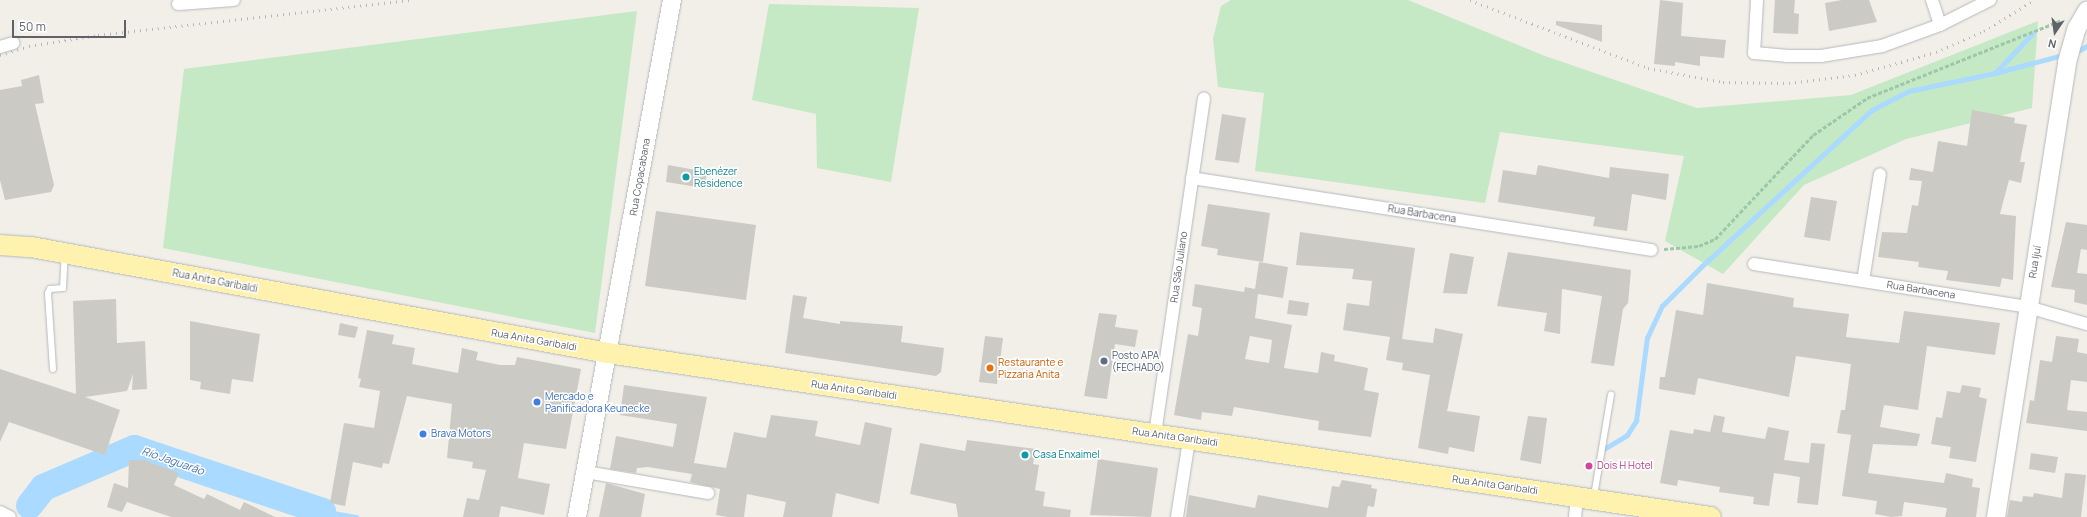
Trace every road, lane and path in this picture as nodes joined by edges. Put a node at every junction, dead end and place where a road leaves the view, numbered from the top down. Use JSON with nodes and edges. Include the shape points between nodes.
{"nodes":[{"id":1,"x":234,"y":0,"type":"edge"},
{"id":2,"x":672,"y":0,"type":"edge"},
{"id":3,"x":1757,"y":0,"type":"edge"},
{"id":4,"x":1932,"y":0,"type":"edge"},
{"id":5,"x":1990,"y":0,"type":"edge"},
{"id":6,"x":178,"y":4,"type":"dead end"},
{"id":7,"x":2087,"y":11,"type":"edge"},
{"id":8,"x":1940,"y":25,"type":"junction"},
{"id":9,"x":12,"y":43,"type":"dead end"},
{"id":10,"x":0,"y":47,"type":"edge"},
{"id":11,"x":1204,"y":99,"type":"dead end"},
{"id":12,"x":1880,"y":174,"type":"dead end"},
{"id":13,"x":1192,"y":178,"type":"junction"},
{"id":14,"x":0,"y":245,"type":"edge"},
{"id":15,"x":1651,"y":250,"type":"joint"},
{"id":16,"x":66,"y":254,"type":"junction"},
{"id":17,"x":1754,"y":264,"type":"dead end"},
{"id":18,"x":1863,"y":281,"type":"junction"},
{"id":19,"x":2028,"y":307,"type":"junction"},
{"id":20,"x":2087,"y":324,"type":"edge"},
{"id":21,"x":608,"y":353,"type":"junction"},
{"id":22,"x":53,"y":369,"type":"dead end"},
{"id":23,"x":1611,"y":394,"type":"dead end"},
{"id":24,"x":1155,"y":434,"type":"junction"},
{"id":25,"x":1189,"y":440,"type":"junction"},
{"id":26,"x":586,"y":472,"type":"junction"},
{"id":27,"x":708,"y":493,"type":"dead end"},
{"id":28,"x":1585,"y":498,"type":"junction"},
{"id":29,"x":0,"y":512,"type":"edge"},
{"id":30,"x":10,"y":517,"type":"edge"},
{"id":31,"x":578,"y":517,"type":"edge"},
{"id":32,"x":1177,"y":517,"type":"edge"},
{"id":33,"x":1576,"y":517,"type":"edge"},
{"id":34,"x":1711,"y":517,"type":"edge"},
{"id":35,"x":1996,"y":517,"type":"edge"}],
"edges":[{"from":1,"to":6,"type":"street"},
{"from":2,"to":21,"type":"main road","name":"Rua Copacabana"},
{"from":3,"to":8,"type":"street","via":[[1754,53],[1786,56],[1852,52]]},
{"from":4,"to":8,"type":"street"},
{"from":5,"to":8,"type":"street"},
{"from":7,"to":15,"type":"path","via":[[1867,98],[1813,135],[1715,238],[1699,246]]},
{"from":7,"to":19,"type":"main road","name":"Rua Ijuí","via":[[2077,28],[2067,62]]},
{"from":9,"to":10,"type":"street"},
{"from":11,"to":13,"type":"street","name":"Rua São Juliano"},
{"from":12,"to":18,"type":"street"},
{"from":13,"to":15,"type":"street","name":"Rua Barbacena"},
{"from":13,"to":24,"type":"street","name":"Rua São Juliano"},
{"from":14,"to":16,"type":"main road","name":"Rua Anita Garibaldi"},
{"from":16,"to":21,"type":"main road","name":"Rua Anita Garibaldi"},
{"from":16,"to":22,"type":"lane","via":[[62,289],[48,291]]},
{"from":17,"to":18,"type":"street","name":"Rua Barbacena"},
{"from":18,"to":19,"type":"street","name":"Rua Barbacena"},
{"from":19,"to":20,"type":"street","name":"Rua Barbacena"},
{"from":19,"to":35,"type":"main road","name":"Rua Ijuí"},
{"from":21,"to":24,"type":"main road","name":"Rua Anita Garibaldi"},
{"from":21,"to":26,"type":"main road","name":"Rua Copacabana"},
{"from":23,"to":28,"type":"lane"},
{"from":24,"to":25,"type":"main road","name":"Rua Anita Garibaldi"},
{"from":25,"to":28,"type":"main road","name":"Rua Anita Garibaldi"},
{"from":25,"to":32,"type":"street"},
{"from":26,"to":27,"type":"street"},
{"from":26,"to":31,"type":"main road","name":"Rua Copacabana"},
{"from":28,"to":33,"type":"street"},
{"from":28,"to":34,"type":"main road","name":"Rua Anita Garibaldi"},
{"from":29,"to":30,"type":"street"}]}
